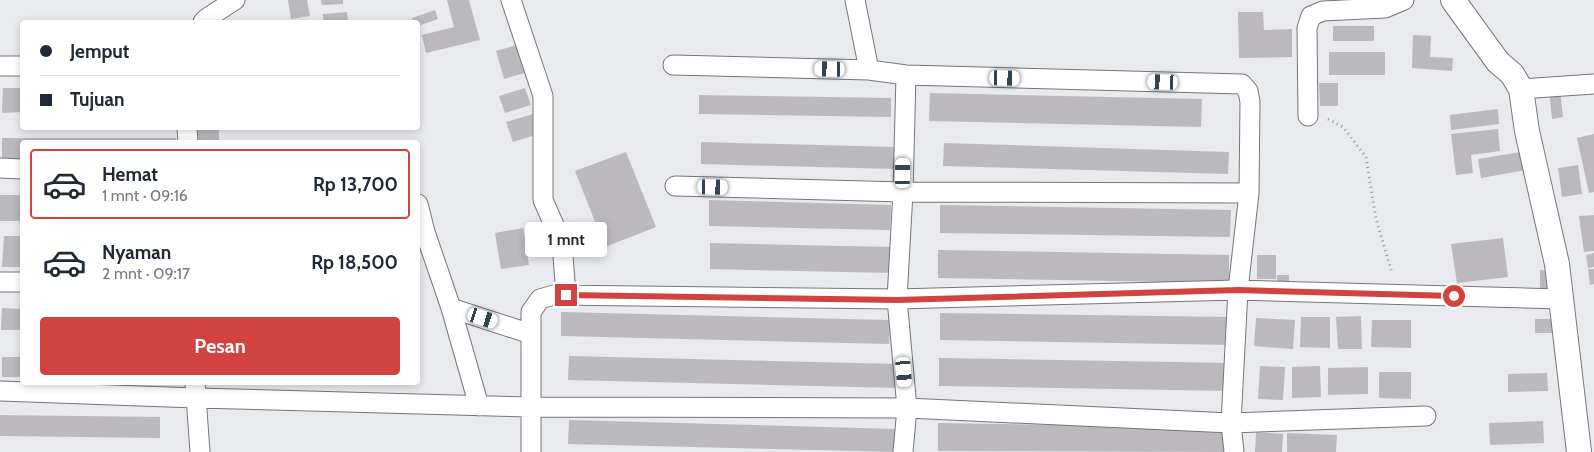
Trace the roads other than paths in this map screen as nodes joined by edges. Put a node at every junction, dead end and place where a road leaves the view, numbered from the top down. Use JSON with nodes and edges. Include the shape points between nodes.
{"nodes":[{"id":1,"x":235,"y":0,"type":"edge"},
{"id":2,"x":511,"y":0,"type":"edge"},
{"id":3,"x":855,"y":0,"type":"edge"},
{"id":4,"x":1404,"y":0,"type":"edge"},
{"id":5,"x":1454,"y":0,"type":"edge"},
{"id":6,"x":205,"y":20,"type":"edge"},
{"id":7,"x":0,"y":66,"type":"edge"},
{"id":8,"x":20,"y":66,"type":"edge"},
{"id":9,"x":674,"y":66,"type":"dead end"},
{"id":10,"x":868,"y":70,"type":"junction"},
{"id":11,"x":906,"y":75,"type":"junction"},
{"id":12,"x":1594,"y":84,"type":"edge"},
{"id":13,"x":1520,"y":89,"type":"junction"},
{"id":14,"x":1308,"y":116,"type":"road end"},
{"id":15,"x":0,"y":168,"type":"edge"},
{"id":16,"x":20,"y":168,"type":"edge"},
{"id":17,"x":675,"y":186,"type":"dead end"},
{"id":18,"x":903,"y":192,"type":"junction"},
{"id":19,"x":1249,"y":193,"type":"junction"},
{"id":20,"x":420,"y":212,"type":"edge"},
{"id":21,"x":0,"y":282,"type":"edge"},
{"id":22,"x":20,"y":282,"type":"edge"},
{"id":23,"x":1238,"y":290,"type":"junction"},
{"id":24,"x":566,"y":295,"type":"junction"},
{"id":25,"x":1561,"y":299,"type":"junction"},
{"id":26,"x":897,"y":300,"type":"junction"},
{"id":27,"x":451,"y":308,"type":"junction"},
{"id":28,"x":531,"y":334,"type":"junction"},
{"id":29,"x":196,"y":390,"type":"edge"},
{"id":30,"x":0,"y":391,"type":"edge"},
{"id":31,"x":479,"y":406,"type":"junction"},
{"id":32,"x":530,"y":408,"type":"junction"},
{"id":33,"x":907,"y":408,"type":"junction"},
{"id":34,"x":1426,"y":416,"type":"dead end"},
{"id":35,"x":1231,"y":423,"type":"junction"},
{"id":36,"x":1594,"y":451,"type":"edge"},
{"id":37,"x":200,"y":452,"type":"edge"},
{"id":38,"x":531,"y":452,"type":"edge"},
{"id":39,"x":903,"y":452,"type":"edge"},
{"id":40,"x":1234,"y":452,"type":"edge"},
{"id":41,"x":1580,"y":452,"type":"edge"},
{"id":42,"x":1584,"y":452,"type":"edge"}],
"edges":[{"from":1,"to":6,"type":"street"},
{"from":2,"to":24,"type":"street","via":[[543,96],[543,200],[562,242]]},
{"from":3,"to":10,"type":"street"},
{"from":4,"to":14,"type":"street","via":[[1385,8],[1323,11],[1311,16],[1307,28]]},
{"from":5,"to":13,"type":"street","via":[[1498,62],[1512,74]]},
{"from":7,"to":8,"type":"street"},
{"from":9,"to":10,"type":"street"},
{"from":10,"to":11,"type":"street"},
{"from":11,"to":18,"type":"street"},
{"from":11,"to":19,"type":"street","via":[[1242,84],[1248,91],[1250,102]]},
{"from":12,"to":13,"type":"street"},
{"from":13,"to":25,"type":"street","via":[[1557,264]]},
{"from":15,"to":16,"type":"street"},
{"from":17,"to":18,"type":"street"},
{"from":18,"to":19,"type":"street"},
{"from":18,"to":26,"type":"street"},
{"from":19,"to":23,"type":"street"},
{"from":20,"to":27,"type":"street"},
{"from":21,"to":22,"type":"street"},
{"from":23,"to":25,"type":"street"},
{"from":23,"to":26,"type":"street"},
{"from":23,"to":35,"type":"street"},
{"from":24,"to":26,"type":"street"},
{"from":24,"to":28,"type":"street","via":[[540,300],[531,312]]},
{"from":25,"to":41,"type":"street"},
{"from":26,"to":33,"type":"street"},
{"from":27,"to":28,"type":"street"},
{"from":27,"to":31,"type":"street"},
{"from":28,"to":32,"type":"street"},
{"from":29,"to":30,"type":"street"},
{"from":29,"to":31,"type":"street"},
{"from":29,"to":37,"type":"street"},
{"from":31,"to":32,"type":"street"},
{"from":32,"to":33,"type":"street"},
{"from":32,"to":38,"type":"street"},
{"from":33,"to":35,"type":"street"},
{"from":33,"to":39,"type":"street"},
{"from":34,"to":35,"type":"street"},
{"from":35,"to":40,"type":"street"},
{"from":36,"to":42,"type":"street"}]}
